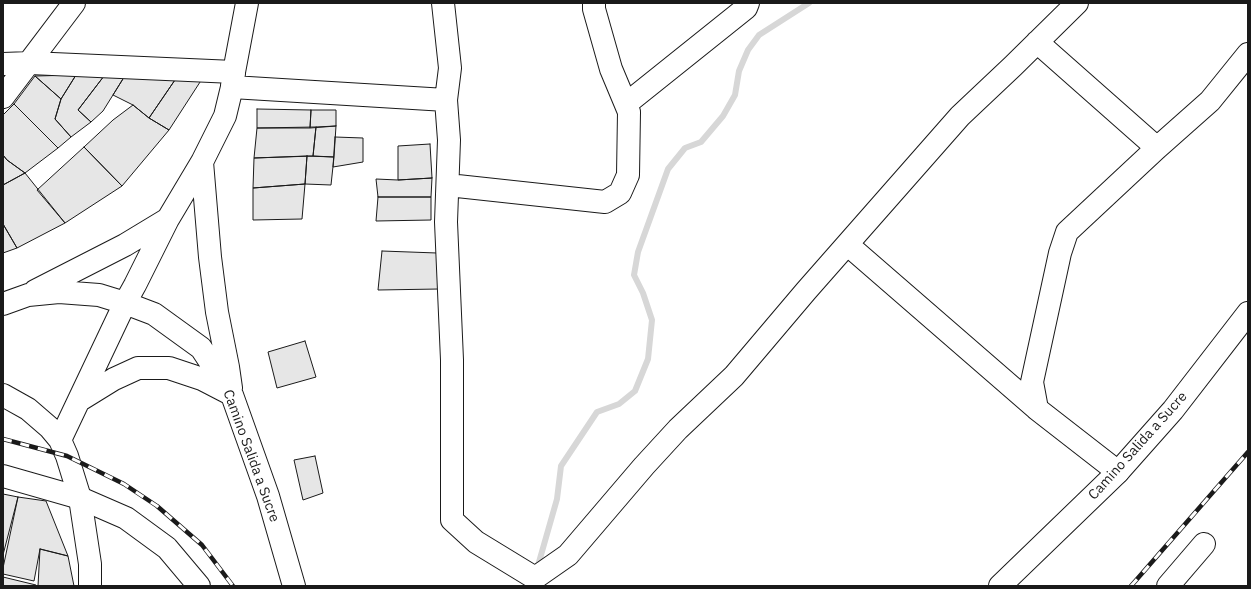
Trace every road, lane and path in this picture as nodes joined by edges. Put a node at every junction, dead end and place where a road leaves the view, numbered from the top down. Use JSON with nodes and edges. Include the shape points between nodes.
{"nodes":[{"id":1,"x":74,"y":3,"type":"edge"},
{"id":2,"x":246,"y":3,"type":"edge"},
{"id":3,"x":443,"y":3,"type":"edge"},
{"id":4,"x":594,"y":3,"type":"edge"},
{"id":5,"x":748,"y":3,"type":"edge"},
{"id":6,"x":1077,"y":3,"type":"edge"},
{"id":7,"x":1037,"y":42,"type":"junction"},
{"id":8,"x":1248,"y":54,"type":"edge"},
{"id":9,"x":30,"y":63,"type":"junction"},
{"id":10,"x":3,"y":64,"type":"edge"},
{"id":11,"x":233,"y":80,"type":"junction"},
{"id":12,"x":3,"y":97,"type":"edge"},
{"id":13,"x":446,"y":100,"type":"junction"},
{"id":14,"x":626,"y":104,"type":"junction"},
{"id":15,"x":1157,"y":148,"type":"junction"},
{"id":16,"x":202,"y":162,"type":"junction"},
{"id":17,"x":448,"y":185,"type":"junction"},
{"id":18,"x":168,"y":219,"type":"junction"},
{"id":19,"x":848,"y":245,"type":"junction"},
{"id":20,"x":28,"y":295,"type":"junction"},
{"id":21,"x":125,"y":303,"type":"junction"},
{"id":22,"x":3,"y":304,"type":"edge"},
{"id":23,"x":1248,"y":313,"type":"edge"},
{"id":24,"x":3,"y":395,"type":"edge"},
{"id":25,"x":232,"y":395,"type":"junction"},
{"id":26,"x":80,"y":400,"type":"junction"},
{"id":27,"x":1037,"y":409,"type":"junction"},
{"id":28,"x":60,"y":440,"type":"junction"},
{"id":29,"x":1118,"y":472,"type":"junction"},
{"id":30,"x":3,"y":476,"type":"edge"},
{"id":31,"x":80,"y":498,"type":"junction"},
{"id":32,"x":1204,"y":544,"type":"dead end"},
{"id":33,"x":90,"y":586,"type":"edge"},
{"id":34,"x":199,"y":586,"type":"edge"},
{"id":35,"x":294,"y":586,"type":"edge"},
{"id":36,"x":1000,"y":586,"type":"edge"},
{"id":37,"x":1168,"y":586,"type":"edge"}],
"edges":[{"from":1,"to":9,"type":"street"},
{"from":2,"to":11,"type":"street"},
{"from":3,"to":13,"type":"street","via":[[450,68]]},
{"from":4,"to":14,"type":"street","via":[[611,69]]},
{"from":5,"to":14,"type":"street","via":[[746,8]]},
{"from":6,"to":7,"type":"street"},
{"from":7,"to":15,"type":"street"},
{"from":7,"to":19,"type":"street","via":[[960,116]]},
{"from":8,"to":15,"type":"street","via":[[1210,101]]},
{"from":9,"to":10,"type":"street"},
{"from":9,"to":11,"type":"street"},
{"from":9,"to":12,"type":"street"},
{"from":11,"to":13,"type":"street"},
{"from":11,"to":16,"type":"street","via":[[225,116]]},
{"from":13,"to":17,"type":"street","via":[[449,140]]},
{"from":14,"to":17,"type":"street","via":[[629,112],[628,175],[620,193],[605,202]]},
{"from":15,"to":27,"type":"street","via":[[1067,232],[1060,253],[1032,382]]},
{"from":16,"to":18,"type":"street"},
{"from":16,"to":25,"type":"street","via":[[217,312]]},
{"from":17,"to":19,"type":"street","via":[[446,222],[452,360],[452,520],[476,542],[535,578],[568,555],[644,466],[678,429],[734,376]]},
{"from":18,"to":20,"type":"street","via":[[125,245]]},
{"from":18,"to":21,"type":"street"},
{"from":19,"to":27,"type":"street"},
{"from":20,"to":21,"type":"street","name":"Camino Salida a Sucre","via":[[59,292],[99,295]]},
{"from":20,"to":22,"type":"street"},
{"from":21,"to":25,"type":"street","name":"Camino Salida a Sucre","via":[[154,314],[201,348]]},
{"from":21,"to":26,"type":"street"},
{"from":23,"to":29,"type":"street","name":"Camino Salida a Sucre","via":[[1173,410]]},
{"from":24,"to":28,"type":"street","via":[[28,409]]},
{"from":25,"to":26,"type":"street","via":[[202,379],[169,368],[138,368]]},
{"from":25,"to":35,"type":"street","name":"Camino Salida a Sucre","via":[[268,496]]},
{"from":26,"to":28,"type":"street"},
{"from":27,"to":29,"type":"street"},
{"from":28,"to":31,"type":"street"},
{"from":29,"to":36,"type":"street","name":"Camino Salida a Sucre"},
{"from":30,"to":31,"type":"street"},
{"from":31,"to":33,"type":"street","via":[[90,564]]},
{"from":31,"to":34,"type":"street","via":[[126,518],[168,548]]},
{"from":32,"to":37,"type":"street"}]}
